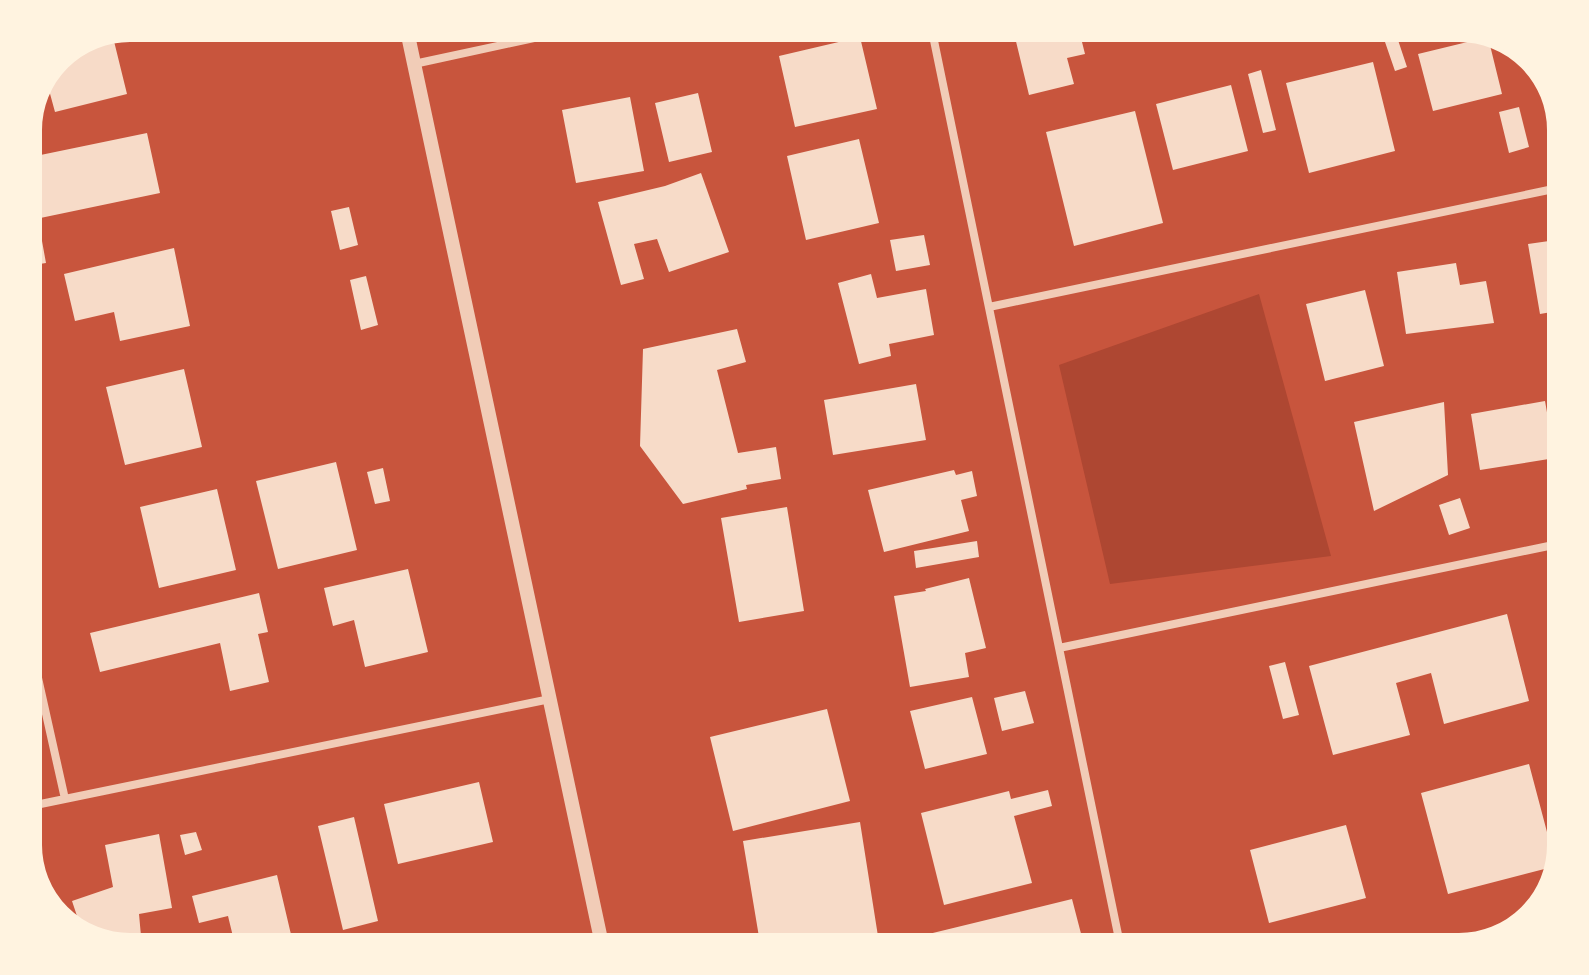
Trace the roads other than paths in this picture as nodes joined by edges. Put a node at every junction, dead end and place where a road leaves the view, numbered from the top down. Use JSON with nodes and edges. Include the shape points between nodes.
{"nodes":[{"id":1,"x":409,"y":40,"type":"edge"},
{"id":2,"x":525,"y":40,"type":"edge"},
{"id":3,"x":934,"y":40,"type":"edge"},
{"id":4,"x":414,"y":64,"type":"junction"},
{"id":5,"x":1549,"y":190,"type":"edge"},
{"id":6,"x":989,"y":307,"type":"junction"},
{"id":7,"x":1549,"y":546,"type":"edge"},
{"id":8,"x":1059,"y":648,"type":"junction"},
{"id":9,"x":40,"y":687,"type":"edge"},
{"id":10,"x":551,"y":699,"type":"junction"},
{"id":11,"x":65,"y":799,"type":"junction"},
{"id":12,"x":40,"y":804,"type":"edge"},
{"id":13,"x":600,"y":935,"type":"edge"},
{"id":14,"x":1118,"y":935,"type":"edge"}],
"edges":[{"from":1,"to":4,"type":"street"},
{"from":2,"to":4,"type":"street"},
{"from":3,"to":6,"type":"street"},
{"from":4,"to":10,"type":"street"},
{"from":5,"to":6,"type":"street"},
{"from":6,"to":8,"type":"street"},
{"from":7,"to":8,"type":"street"},
{"from":8,"to":14,"type":"street"},
{"from":9,"to":11,"type":"street"},
{"from":10,"to":11,"type":"street"},
{"from":10,"to":13,"type":"street"},
{"from":11,"to":12,"type":"street"}]}
